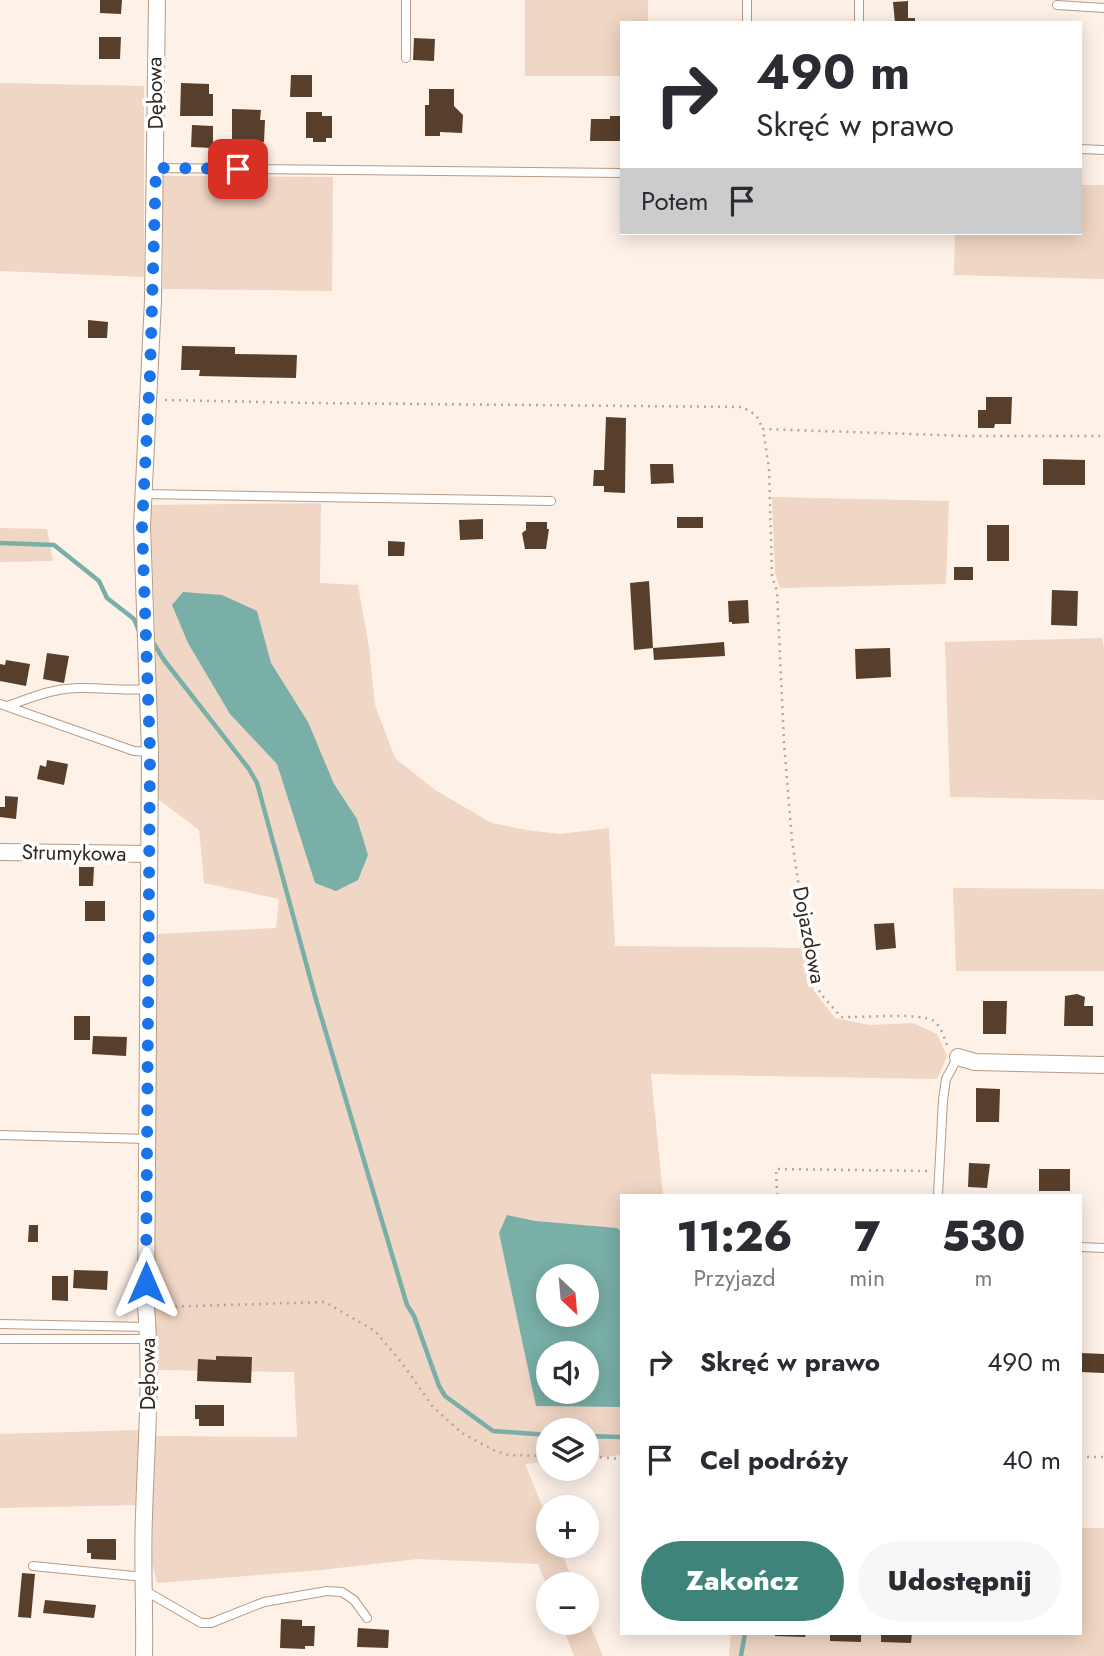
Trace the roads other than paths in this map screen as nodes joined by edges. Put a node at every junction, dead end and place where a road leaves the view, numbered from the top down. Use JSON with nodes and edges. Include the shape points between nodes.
{"nodes":[{"id":1,"x":157,"y":0,"type":"edge"},
{"id":2,"x":406,"y":0,"type":"edge"},
{"id":3,"x":747,"y":0,"type":"edge"},
{"id":4,"x":859,"y":0,"type":"edge"},
{"id":5,"x":1057,"y":5,"type":"dead end"},
{"id":6,"x":1104,"y":8,"type":"edge"},
{"id":7,"x":747,"y":21,"type":"edge"},
{"id":8,"x":859,"y":21,"type":"edge"},
{"id":9,"x":406,"y":58,"type":"dead end"},
{"id":10,"x":1082,"y":149,"type":"edge"},
{"id":11,"x":1104,"y":150,"type":"edge"},
{"id":12,"x":156,"y":168,"type":"junction"},
{"id":13,"x":620,"y":173,"type":"edge"},
{"id":14,"x":144,"y":494,"type":"junction"},
{"id":15,"x":551,"y":501,"type":"dead end"},
{"id":16,"x":147,"y":689,"type":"junction"},
{"id":17,"x":4,"y":705,"type":"edge"},
{"id":18,"x":150,"y":751,"type":"junction"},
{"id":19,"x":0,"y":852,"type":"edge"},
{"id":20,"x":149,"y":854,"type":"junction"},
{"id":21,"x":958,"y":1057,"type":"joint"},
{"id":22,"x":1104,"y":1065,"type":"edge"},
{"id":23,"x":0,"y":1135,"type":"edge"},
{"id":24,"x":147,"y":1139,"type":"junction"},
{"id":25,"x":938,"y":1194,"type":"edge"},
{"id":26,"x":1082,"y":1247,"type":"edge"},
{"id":27,"x":1104,"y":1248,"type":"edge"},
{"id":28,"x":0,"y":1324,"type":"edge"},
{"id":29,"x":148,"y":1333,"type":"junction"},
{"id":30,"x":0,"y":1339,"type":"edge"},
{"id":31,"x":33,"y":1566,"type":"dead end"},
{"id":32,"x":144,"y":1583,"type":"junction"},
{"id":33,"x":366,"y":1618,"type":"dead end"},
{"id":34,"x":144,"y":1656,"type":"edge"}],
"edges":[{"from":1,"to":12,"type":"street","name":"Dębowa"},
{"from":2,"to":9,"type":"lane"},
{"from":3,"to":7,"type":"lane"},
{"from":4,"to":8,"type":"lane"},
{"from":5,"to":6,"type":"lane"},
{"from":10,"to":11,"type":"lane"},
{"from":12,"to":13,"type":"lane"},
{"from":12,"to":14,"type":"street","name":"Dębowa"},
{"from":14,"to":15,"type":"lane"},
{"from":14,"to":16,"type":"street","name":"Dębowa"},
{"from":16,"to":17,"type":"lane","via":[[54,691]]},
{"from":16,"to":18,"type":"street","name":"Dębowa"},
{"from":17,"to":18,"type":"lane","via":[[134,751]]},
{"from":18,"to":20,"type":"street","name":"Dębowa"},
{"from":19,"to":20,"type":"street","name":"Strumykowa"},
{"from":20,"to":24,"type":"street","name":"Dębowa"},
{"from":21,"to":22,"type":"street","via":[[975,1062]]},
{"from":21,"to":25,"type":"lane","via":[[946,1079]]},
{"from":23,"to":24,"type":"lane"},
{"from":24,"to":29,"type":"street","name":"Dębowa"},
{"from":26,"to":27,"type":"lane"},
{"from":28,"to":29,"type":"lane"},
{"from":29,"to":30,"type":"lane"},
{"from":29,"to":32,"type":"street","name":"Dębowa"},
{"from":31,"to":32,"type":"lane"},
{"from":32,"to":33,"type":"lane","via":[[201,1623],[264,1602],[327,1591],[342,1592]]},
{"from":32,"to":34,"type":"street","name":"Dębowa"}]}
